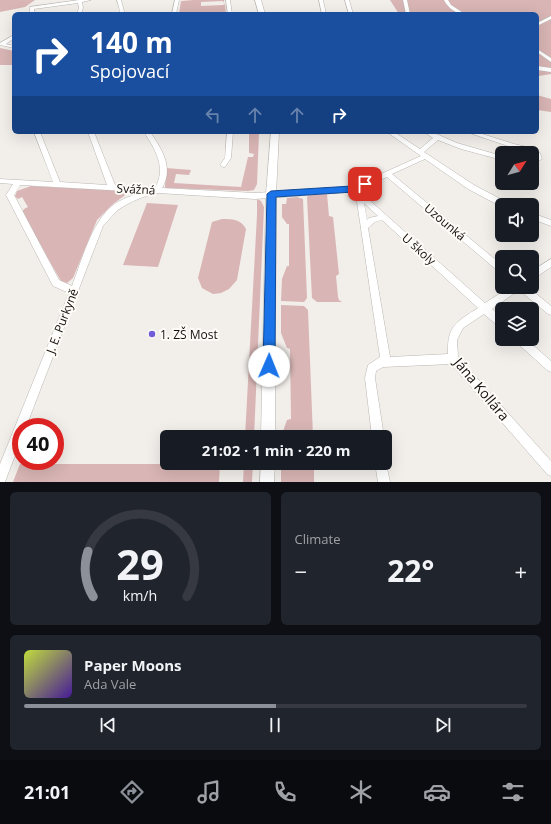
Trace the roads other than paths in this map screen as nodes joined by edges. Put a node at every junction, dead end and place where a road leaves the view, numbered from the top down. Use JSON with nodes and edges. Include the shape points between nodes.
{"nodes":[{"id":1,"x":42,"y":0,"type":"edge"},
{"id":2,"x":89,"y":0,"type":"edge"},
{"id":3,"x":119,"y":0,"type":"edge"},
{"id":4,"x":176,"y":0,"type":"edge"},
{"id":5,"x":228,"y":0,"type":"edge"},
{"id":6,"x":258,"y":0,"type":"edge"},
{"id":7,"x":321,"y":0,"type":"edge"},
{"id":8,"x":347,"y":0,"type":"edge"},
{"id":9,"x":405,"y":0,"type":"edge"},
{"id":10,"x":446,"y":0,"type":"edge"},
{"id":11,"x":80,"y":2,"type":"junction"},
{"id":12,"x":39,"y":8,"type":"junction"},
{"id":13,"x":32,"y":12,"type":"edge"},
{"id":14,"x":80,"y":12,"type":"edge"},
{"id":15,"x":122,"y":12,"type":"edge"},
{"id":16,"x":174,"y":12,"type":"edge"},
{"id":17,"x":230,"y":12,"type":"edge"},
{"id":18,"x":261,"y":12,"type":"edge"},
{"id":19,"x":324,"y":12,"type":"edge"},
{"id":20,"x":350,"y":12,"type":"edge"},
{"id":21,"x":408,"y":12,"type":"edge"},
{"id":22,"x":460,"y":12,"type":"edge"},
{"id":23,"x":551,"y":17,"type":"edge"},
{"id":24,"x":539,"y":24,"type":"edge"},
{"id":25,"x":12,"y":37,"type":"edge"},
{"id":26,"x":1,"y":44,"type":"edge"},
{"id":27,"x":12,"y":47,"type":"edge"},
{"id":28,"x":539,"y":51,"type":"edge"},
{"id":29,"x":551,"y":60,"type":"edge"},
{"id":30,"x":539,"y":68,"type":"edge"},
{"id":31,"x":551,"y":70,"type":"edge"},
{"id":32,"x":38,"y":134,"type":"edge"},
{"id":33,"x":92,"y":134,"type":"edge"},
{"id":34,"x":148,"y":134,"type":"edge"},
{"id":35,"x":230,"y":134,"type":"edge"},
{"id":36,"x":275,"y":134,"type":"edge"},
{"id":37,"x":393,"y":134,"type":"edge"},
{"id":38,"x":430,"y":134,"type":"edge"},
{"id":39,"x":476,"y":134,"type":"edge"},
{"id":40,"x":437,"y":138,"type":"junction"},
{"id":41,"x":513,"y":146,"type":"edge"},
{"id":42,"x":423,"y":154,"type":"junction"},
{"id":43,"x":495,"y":157,"type":"edge"},
{"id":44,"x":223,"y":165,"type":"dead end"},
{"id":45,"x":388,"y":174,"type":"junction"},
{"id":46,"x":0,"y":181,"type":"edge"},
{"id":47,"x":18,"y":182,"type":"junction"},
{"id":48,"x":57,"y":184,"type":"junction"},
{"id":49,"x":112,"y":188,"type":"junction"},
{"id":50,"x":156,"y":191,"type":"junction"},
{"id":51,"x":356,"y":191,"type":"junction"},
{"id":52,"x":271,"y":194,"type":"junction"},
{"id":53,"x":495,"y":200,"type":"edge"},
{"id":54,"x":384,"y":216,"type":"junction"},
{"id":55,"x":539,"y":218,"type":"edge"},
{"id":56,"x":551,"y":222,"type":"edge"},
{"id":57,"x":364,"y":228,"type":"junction"},
{"id":58,"x":551,"y":262,"type":"edge"},
{"id":59,"x":495,"y":264,"type":"edge"},
{"id":60,"x":539,"y":271,"type":"edge"},
{"id":61,"x":74,"y":291,"type":"junction"},
{"id":62,"x":506,"y":294,"type":"edge"},
{"id":63,"x":530,"y":294,"type":"edge"},
{"id":64,"x":484,"y":308,"type":"junction"},
{"id":65,"x":551,"y":311,"type":"edge"},
{"id":66,"x":495,"y":318,"type":"edge"},
{"id":67,"x":527,"y":346,"type":"edge"},
{"id":68,"x":453,"y":359,"type":"junction"},
{"id":69,"x":386,"y":361,"type":"junction"},
{"id":70,"x":551,"y":367,"type":"edge"},
{"id":71,"x":268,"y":430,"type":"edge"},
{"id":72,"x":377,"y":430,"type":"edge"},
{"id":73,"x":268,"y":470,"type":"edge"},
{"id":74,"x":383,"y":470,"type":"edge"},
{"id":75,"x":551,"y":470,"type":"edge"},
{"id":76,"x":0,"y":479,"type":"edge"},
{"id":77,"x":267,"y":482,"type":"edge"},
{"id":78,"x":384,"y":482,"type":"edge"}],
"edges":[{"from":1,"to":12,"type":"street"},
{"from":2,"to":11,"type":"street"},
{"from":3,"to":15,"type":"street"},
{"from":4,"to":16,"type":"street"},
{"from":5,"to":17,"type":"street"},
{"from":6,"to":18,"type":"street"},
{"from":7,"to":19,"type":"street"},
{"from":8,"to":20,"type":"street"},
{"from":9,"to":21,"type":"street"},
{"from":10,"to":22,"type":"street","via":[[449,6]]},
{"from":11,"to":12,"type":"street"},
{"from":11,"to":14,"type":"street"},
{"from":12,"to":13,"type":"street","via":[[32,8]]},
{"from":23,"to":24,"type":"street"},
{"from":25,"to":26,"type":"street"},
{"from":26,"to":27,"type":"street"},
{"from":28,"to":29,"type":"street"},
{"from":30,"to":31,"type":"street"},
{"from":32,"to":48,"type":"street"},
{"from":33,"to":49,"type":"street"},
{"from":34,"to":50,"type":"street","via":[[163,158],[162,183]]},
{"from":35,"to":44,"type":"street","via":[[228,158]]},
{"from":36,"to":52,"type":"street"},
{"from":37,"to":42,"type":"street"},
{"from":38,"to":40,"type":"street"},
{"from":39,"to":41,"type":"street"},
{"from":40,"to":42,"type":"street","name":"Svážná"},
{"from":40,"to":43,"type":"street","via":[[477,153]]},
{"from":42,"to":45,"type":"street","name":"Svážná"},
{"from":42,"to":53,"type":"street","via":[[471,187]]},
{"from":45,"to":51,"type":"street","name":"Svážná"},
{"from":45,"to":59,"type":"street","name":"Uzounká"},
{"from":46,"to":47,"type":"street","name":"Svážná"},
{"from":47,"to":48,"type":"street","name":"Svážná"},
{"from":47,"to":61,"type":"street","via":[[10,195],[56,283]]},
{"from":48,"to":49,"type":"street","name":"Svážná"},
{"from":49,"to":50,"type":"street","name":"Svážná"},
{"from":50,"to":52,"type":"street","name":"Svážná","via":[[255,196]]},
{"from":50,"to":61,"type":"street","name":"J. E. Purkyně","via":[[115,208],[100,226]]},
{"from":51,"to":52,"type":"street","name":"Svážná"},
{"from":51,"to":54,"type":"street","name":"U školy"},
{"from":51,"to":57,"type":"street"},
{"from":52,"to":71,"type":"street"},
{"from":54,"to":57,"type":"street","via":[[372,220]]},
{"from":54,"to":64,"type":"street","name":"U školy"},
{"from":55,"to":56,"type":"street"},
{"from":57,"to":69,"type":"street"},
{"from":58,"to":60,"type":"street"},
{"from":61,"to":76,"type":"street","name":"J. E. Purkyně"},
{"from":62,"to":64,"type":"street","name":"Jána Kollára"},
{"from":63,"to":65,"type":"street"},
{"from":64,"to":66,"type":"street","name":"U školy"},
{"from":64,"to":68,"type":"street","name":"Jána Kollára","via":[[460,325],[452,340]]},
{"from":67,"to":70,"type":"street"},
{"from":68,"to":69,"type":"street"},
{"from":68,"to":75,"type":"street","name":"Jána Kollára"},
{"from":69,"to":72,"type":"street","via":[[372,368],[370,378]]},
{"from":73,"to":77,"type":"street"},
{"from":74,"to":78,"type":"street"}]}
